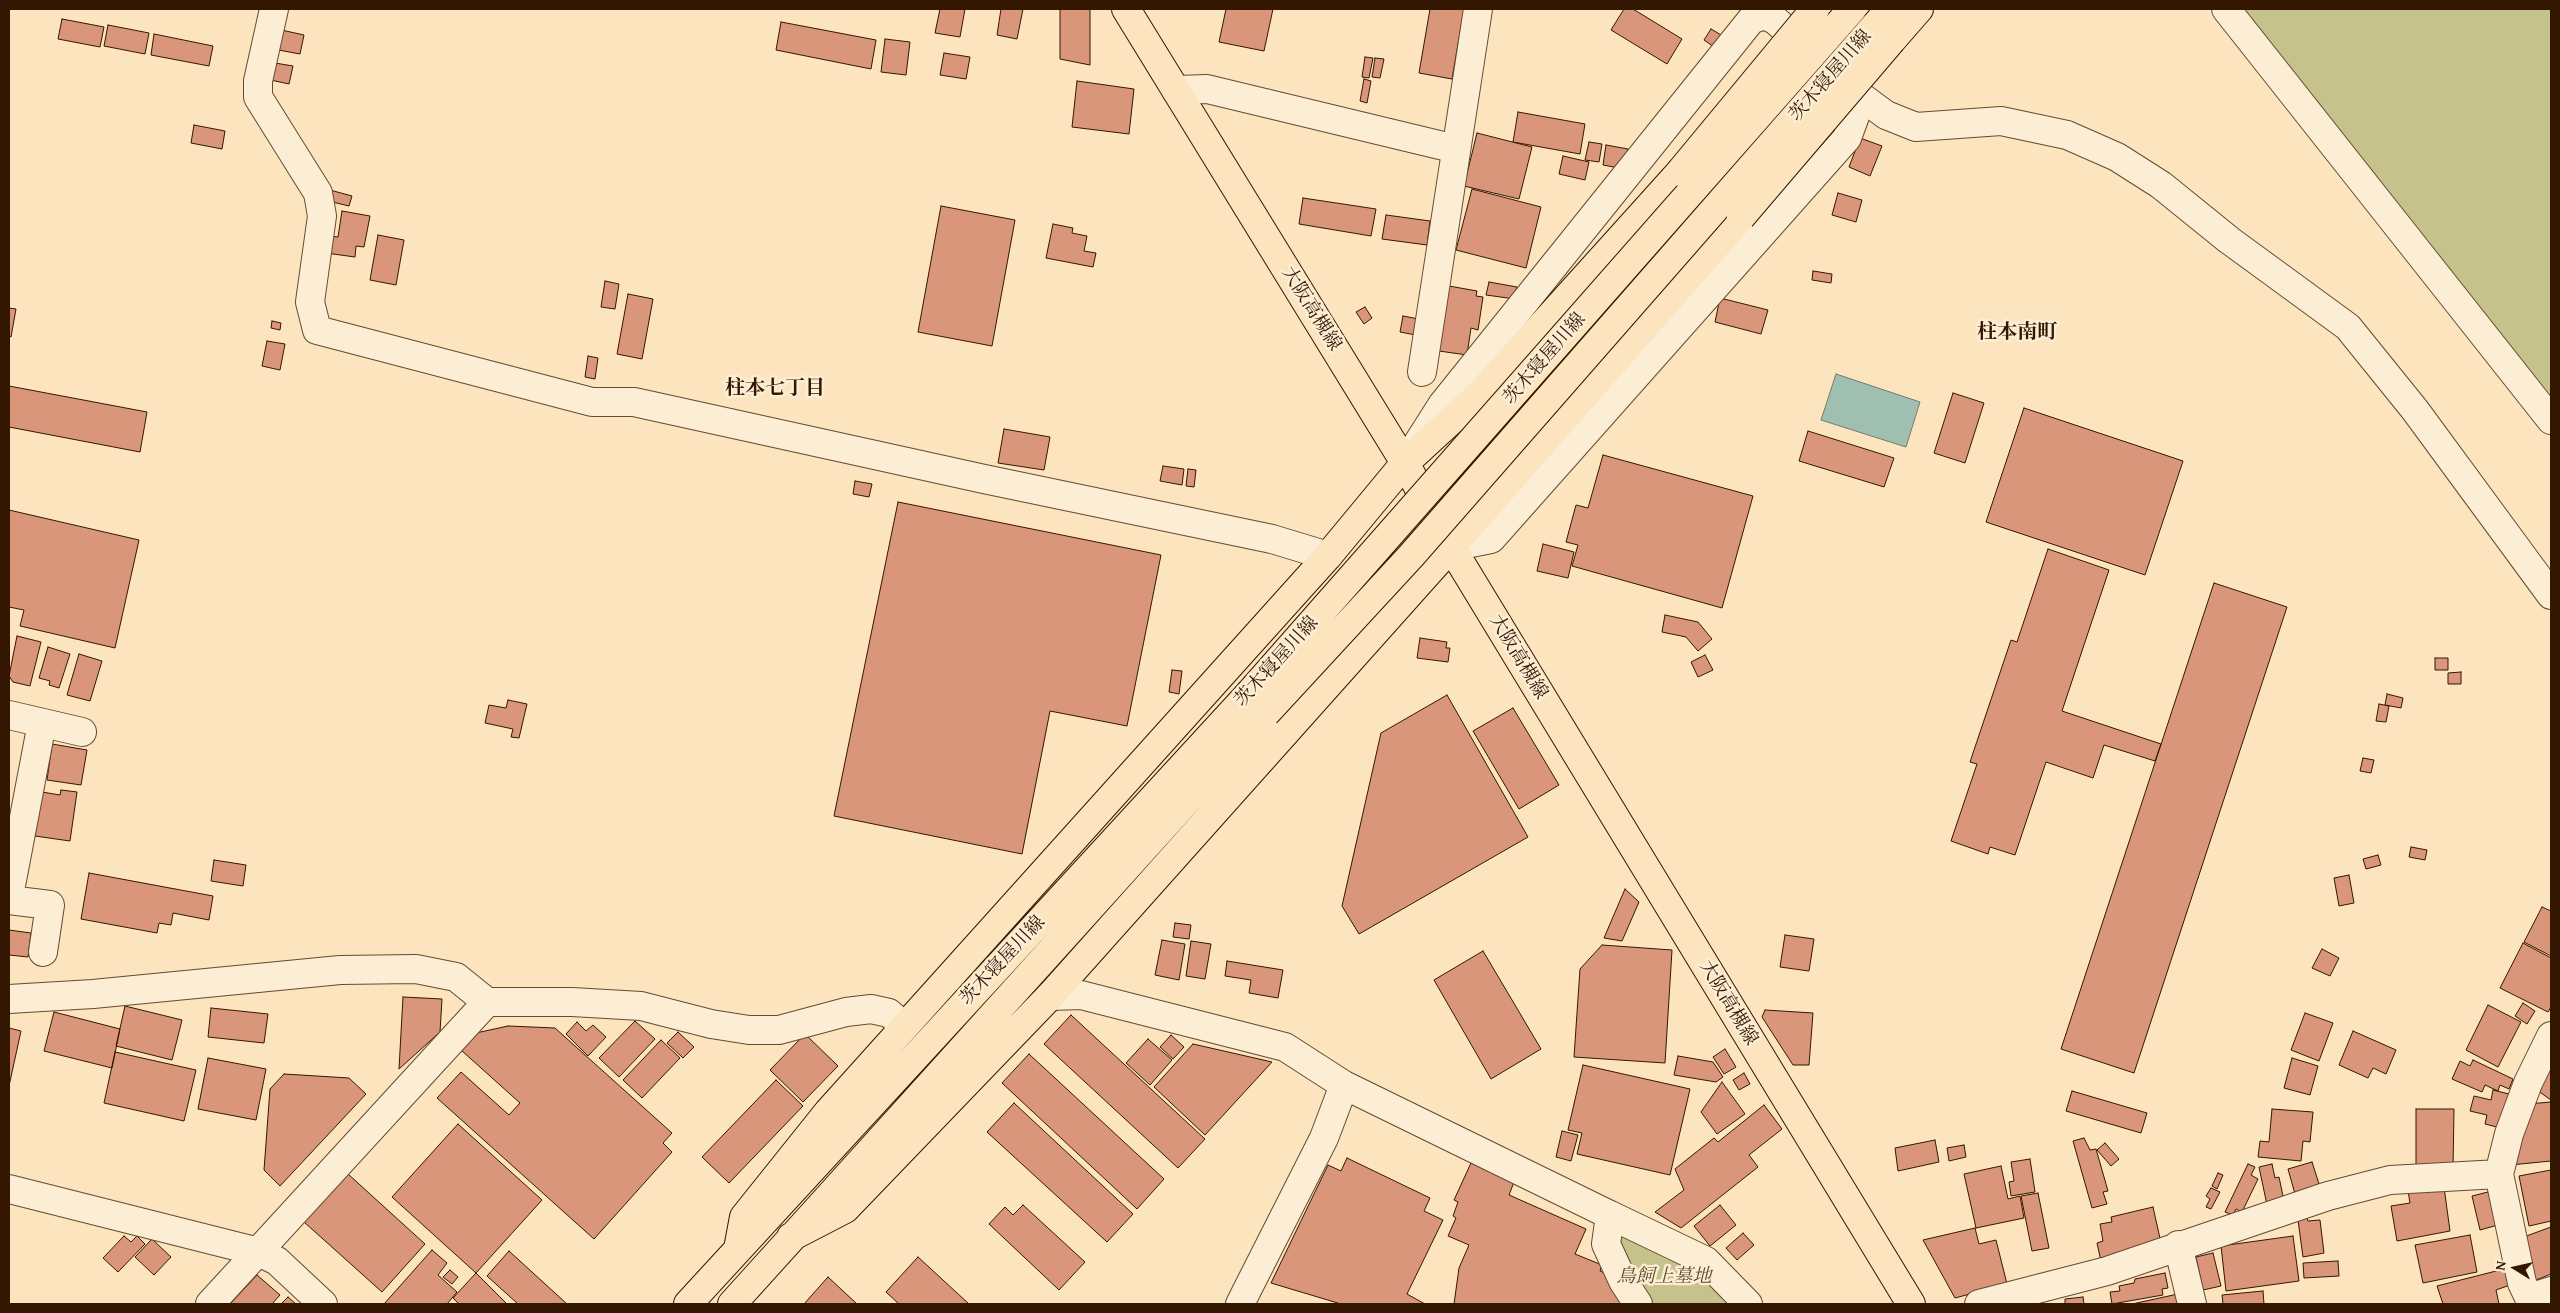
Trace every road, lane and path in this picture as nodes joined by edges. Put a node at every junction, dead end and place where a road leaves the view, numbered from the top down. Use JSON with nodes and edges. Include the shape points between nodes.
{"nodes":[{"id":1,"x":274,"y":9,"type":"edge"},
{"id":2,"x":1126,"y":9,"type":"edge"},
{"id":3,"x":1478,"y":9,"type":"edge"},
{"id":4,"x":1816,"y":9,"type":"edge"},
{"id":5,"x":1852,"y":9,"type":"edge"},
{"id":6,"x":1919,"y":9,"type":"edge"},
{"id":7,"x":2226,"y":9,"type":"edge"},
{"id":8,"x":1754,"y":14,"type":"edge"},
{"id":9,"x":1885,"y":25,"type":"edge"},
{"id":10,"x":1176,"y":90,"type":"junction"},
{"id":11,"x":1859,"y":95,"type":"junction"},
{"id":12,"x":1456,"y":148,"type":"junction"},
{"id":13,"x":1422,"y":372,"type":"dead end"},
{"id":14,"x":2551,"y":420,"type":"edge"},
{"id":15,"x":1405,"y":463,"type":"junction"},
{"id":16,"x":1451,"y":547,"type":"junction"},
{"id":17,"x":1328,"y":556,"type":"junction"},
{"id":18,"x":2551,"y":595,"type":"edge"},
{"id":19,"x":1258,"y":703,"type":"junction"},
{"id":20,"x":9,"y":715,"type":"edge"},
{"id":21,"x":42,"y":723,"type":"junction"},
{"id":22,"x":82,"y":732,"type":"dead end"},
{"id":23,"x":9,"y":896,"type":"edge"},
{"id":24,"x":9,"y":900,"type":"edge"},
{"id":25,"x":43,"y":952,"type":"dead end"},
{"id":26,"x":1050,"y":996,"type":"junction"},
{"id":27,"x":9,"y":999,"type":"edge"},
{"id":28,"x":487,"y":1002,"type":"junction"},
{"id":29,"x":904,"y":1026,"type":"junction"},
{"id":30,"x":2551,"y":1036,"type":"edge"},
{"id":31,"x":1344,"y":1085,"type":"junction"},
{"id":32,"x":2499,"y":1174,"type":"junction"},
{"id":33,"x":9,"y":1189,"type":"edge"},
{"id":34,"x":1610,"y":1215,"type":"junction"},
{"id":35,"x":792,"y":1237,"type":"junction"},
{"id":36,"x":2178,"y":1245,"type":"junction"},
{"id":37,"x":738,"y":1249,"type":"junction"},
{"id":38,"x":259,"y":1252,"type":"junction"},
{"id":39,"x":2537,"y":1298,"type":"edge"},
{"id":40,"x":210,"y":1304,"type":"edge"},
{"id":41,"x":322,"y":1304,"type":"edge"},
{"id":42,"x":688,"y":1304,"type":"edge"},
{"id":43,"x":732,"y":1304,"type":"edge"},
{"id":44,"x":1240,"y":1304,"type":"edge"},
{"id":45,"x":1638,"y":1304,"type":"edge"},
{"id":46,"x":1748,"y":1304,"type":"edge"},
{"id":47,"x":1911,"y":1304,"type":"edge"},
{"id":48,"x":1979,"y":1304,"type":"edge"},
{"id":49,"x":2192,"y":1304,"type":"edge"}],
"edges":[{"from":1,"to":17,"type":"street","via":[[258,81],[258,97],[318,193],[322,216],[310,302],[317,330],[592,402],[634,402],[1272,539]]},
{"from":2,"to":10,"type":"main road","name":"大阪高槻線"},
{"from":3,"to":12,"type":"street"},
{"from":4,"to":15,"type":"main road","bridge":true,"via":[[1680,172],[1480,394]]},
{"from":5,"to":19,"type":"main road","name":"茨木寝屋川線","bridge":true},
{"from":6,"to":9,"type":"main road"},
{"from":7,"to":14,"type":"street"},
{"from":8,"to":11,"type":"street","via":[[1764,14],[1775,20]]},
{"from":8,"to":15,"type":"street","via":[[1442,406]]},
{"from":9,"to":16,"type":"main road","bridge":true,"via":[[1740,217]]},
{"from":9,"to":19,"type":"main road","name":"茨木寝屋川線","bridge":true,"via":[[1411,556]]},
{"from":10,"to":12,"type":"street","via":[[1207,89]]},
{"from":10,"to":15,"type":"main road","name":"大阪高槻線"},
{"from":11,"to":16,"type":"street","via":[[1847,138],[1491,539]]},
{"from":11,"to":18,"type":"street","via":[[1886,115],[1916,127],[2001,121],[2067,135],[2117,157],[2161,185],[2229,240],[2348,327],[2416,410]]},
{"from":12,"to":13,"type":"street","via":[[1451,198]]},
{"from":15,"to":16,"type":"main road","name":"大阪高槻線"},
{"from":15,"to":17,"type":"main road"},
{"from":16,"to":26,"type":"main road"},
{"from":16,"to":47,"type":"main road","name":"大阪高槻線"},
{"from":17,"to":29,"type":"main road"},
{"from":19,"to":35,"type":"main road","name":"茨木寝屋川線"},
{"from":19,"to":37,"type":"main road","name":"茨木寝屋川線"},
{"from":20,"to":21,"type":"street"},
{"from":21,"to":22,"type":"street"},
{"from":21,"to":23,"type":"street"},
{"from":24,"to":25,"type":"street","via":[[50,906]]},
{"from":26,"to":31,"type":"street","via":[[1081,995],[1285,1048]]},
{"from":26,"to":35,"type":"main road","via":[[846,1209]]},
{"from":27,"to":28,"type":"street","via":[[340,970],[416,969],[456,977]]},
{"from":28,"to":29,"type":"street","via":[[642,1006],[749,1030],[779,1030],[846,1012],[871,1009],[889,1013]]},
{"from":28,"to":38,"type":"street"},
{"from":29,"to":37,"type":"main road","via":[[828,1112],[744,1217]]},
{"from":30,"to":32,"type":"street","via":[[2528,1083],[2509,1134]]},
{"from":31,"to":34,"type":"street"},
{"from":31,"to":44,"type":"street","via":[[1324,1138]]},
{"from":32,"to":36,"type":"street","via":[[2390,1180],[2328,1196]]},
{"from":32,"to":39,"type":"street","via":[[2522,1283]]},
{"from":33,"to":38,"type":"street"},
{"from":34,"to":45,"type":"street","via":[[1606,1244]]},
{"from":34,"to":46,"type":"street","via":[[1706,1261]]},
{"from":35,"to":43,"type":"main road","name":"茨木寝屋川線"},
{"from":36,"to":48,"type":"street","via":[[2107,1271]]},
{"from":36,"to":49,"type":"street"},
{"from":37,"to":42,"type":"main road","name":"茨木寝屋川線"},
{"from":38,"to":40,"type":"street"},
{"from":38,"to":41,"type":"street","via":[[277,1261]]}]}
